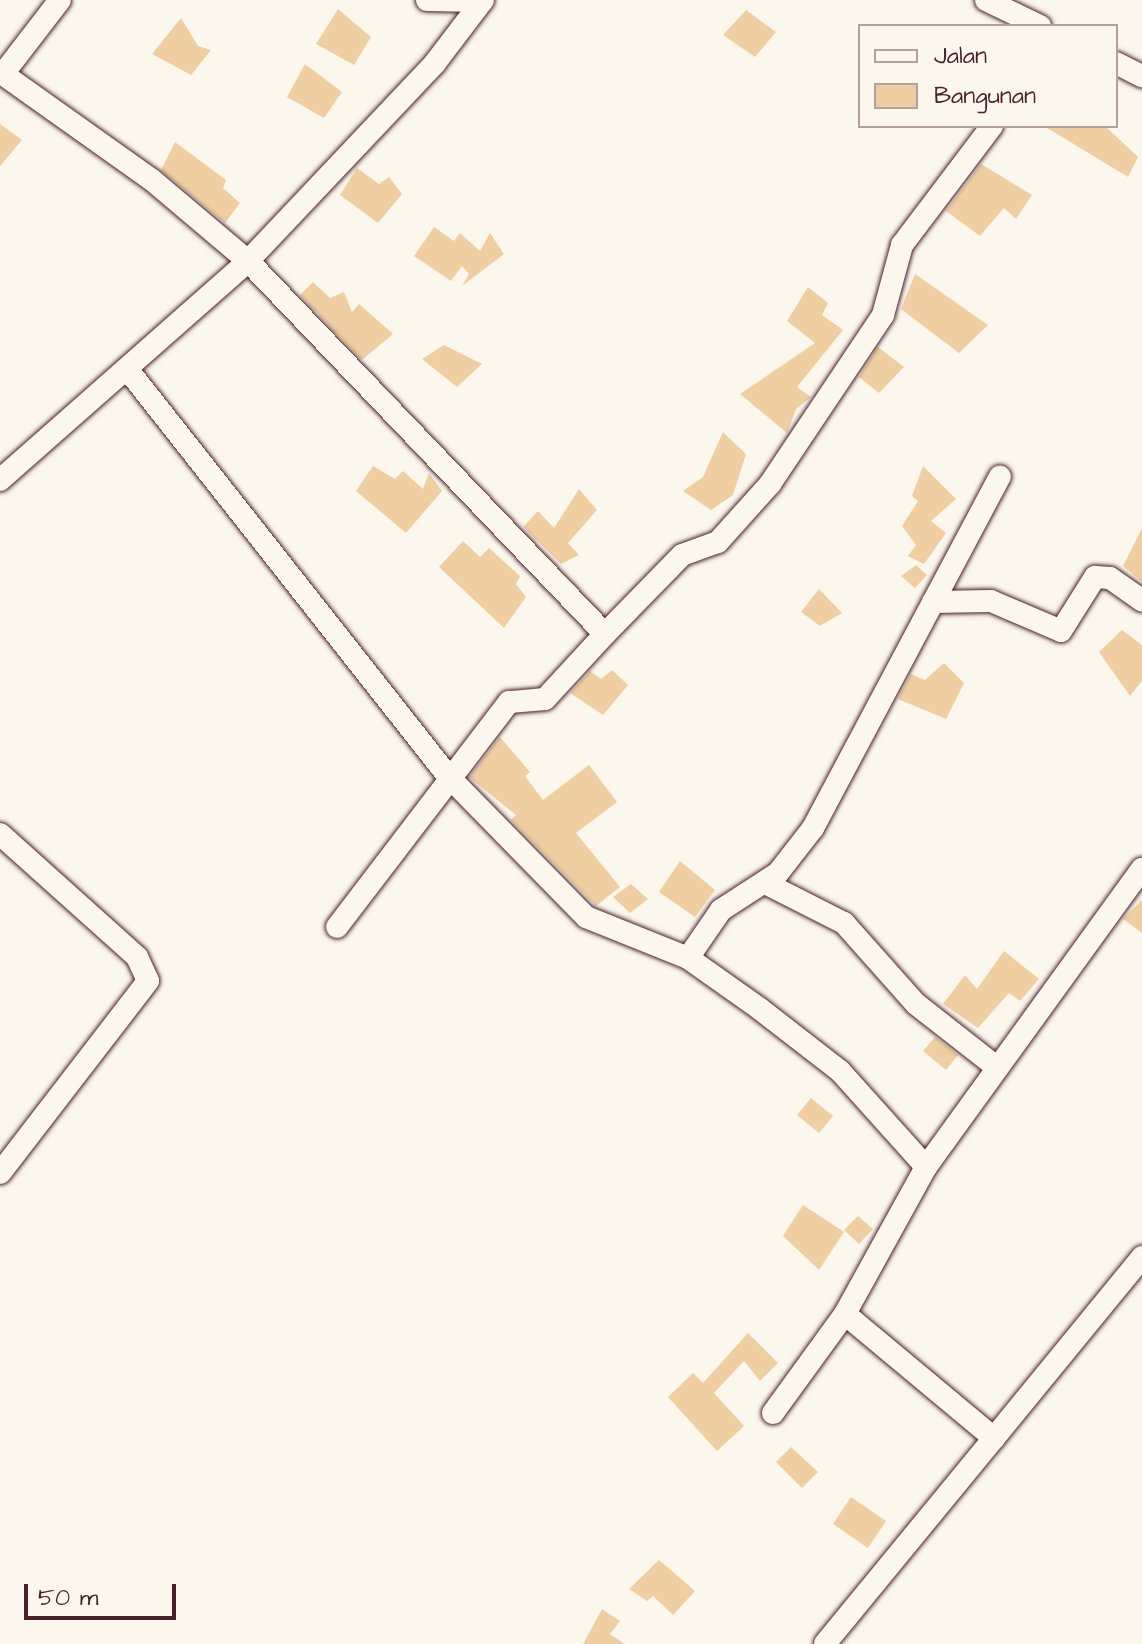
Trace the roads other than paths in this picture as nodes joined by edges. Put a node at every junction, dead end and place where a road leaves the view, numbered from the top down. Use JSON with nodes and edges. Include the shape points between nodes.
{"nodes":[{"id":1,"x":60,"y":0,"type":"edge"},
{"id":2,"x":427,"y":0,"type":"edge"},
{"id":3,"x":986,"y":0,"type":"edge"},
{"id":4,"x":483,"y":1,"type":"edge"},
{"id":5,"x":1011,"y":5,"type":"edge"},
{"id":6,"x":1037,"y":24,"type":"edge"},
{"id":7,"x":1118,"y":64,"type":"edge"},
{"id":8,"x":1,"y":73,"type":"edge"},
{"id":9,"x":1142,"y":76,"type":"edge"},
{"id":10,"x":990,"y":128,"type":"edge"},
{"id":11,"x":248,"y":261,"type":"junction"},
{"id":12,"x":128,"y":370,"type":"junction"},
{"id":13,"x":1000,"y":477,"type":"dead end"},
{"id":14,"x":0,"y":480,"type":"edge"},
{"id":15,"x":1142,"y":600,"type":"edge"},
{"id":16,"x":933,"y":602,"type":"junction"},
{"id":17,"x":605,"y":634,"type":"junction"},
{"id":18,"x":448,"y":776,"type":"junction"},
{"id":19,"x":0,"y":834,"type":"edge"},
{"id":20,"x":1142,"y":869,"type":"edge"},
{"id":21,"x":765,"y":883,"type":"junction"},
{"id":22,"x":337,"y":927,"type":"dead end"},
{"id":23,"x":688,"y":958,"type":"junction"},
{"id":24,"x":995,"y":1066,"type":"junction"},
{"id":25,"x":926,"y":1167,"type":"junction"},
{"id":26,"x":0,"y":1173,"type":"edge"},
{"id":27,"x":1142,"y":1257,"type":"edge"},
{"id":28,"x":845,"y":1314,"type":"junction"},
{"id":29,"x":773,"y":1413,"type":"dead end"},
{"id":30,"x":994,"y":1438,"type":"junction"},
{"id":31,"x":825,"y":1644,"type":"edge"}],
"edges":[{"from":1,"to":8,"type":"street"},
{"from":2,"to":4,"type":"street"},
{"from":3,"to":5,"type":"street"},
{"from":4,"to":11,"type":"street","via":[[435,63]]},
{"from":5,"to":6,"type":"street"},
{"from":7,"to":9,"type":"street"},
{"from":8,"to":11,"type":"street","via":[[152,180]]},
{"from":10,"to":17,"type":"street","via":[[902,245],[883,315],[770,484],[718,542],[682,555]]},
{"from":11,"to":12,"type":"street"},
{"from":11,"to":17,"type":"street"},
{"from":12,"to":14,"type":"street"},
{"from":12,"to":18,"type":"street"},
{"from":13,"to":16,"type":"street"},
{"from":15,"to":16,"type":"street","via":[[1110,578],[1095,577],[1061,631],[991,601]]},
{"from":16,"to":21,"type":"street","via":[[813,828]]},
{"from":17,"to":18,"type":"street","via":[[545,699],[509,702]]},
{"from":18,"to":22,"type":"street"},
{"from":18,"to":23,"type":"street","via":[[594,922]]},
{"from":19,"to":26,"type":"street","via":[[137,957],[148,981]]},
{"from":20,"to":24,"type":"street"},
{"from":21,"to":23,"type":"street","via":[[721,910]]},
{"from":21,"to":24,"type":"street","via":[[844,923],[916,1004]]},
{"from":23,"to":25,"type":"street","via":[[832,1063]]},
{"from":24,"to":25,"type":"street"},
{"from":25,"to":28,"type":"street"},
{"from":27,"to":30,"type":"street"},
{"from":28,"to":29,"type":"street"},
{"from":28,"to":30,"type":"street"},
{"from":30,"to":31,"type":"street"}]}
